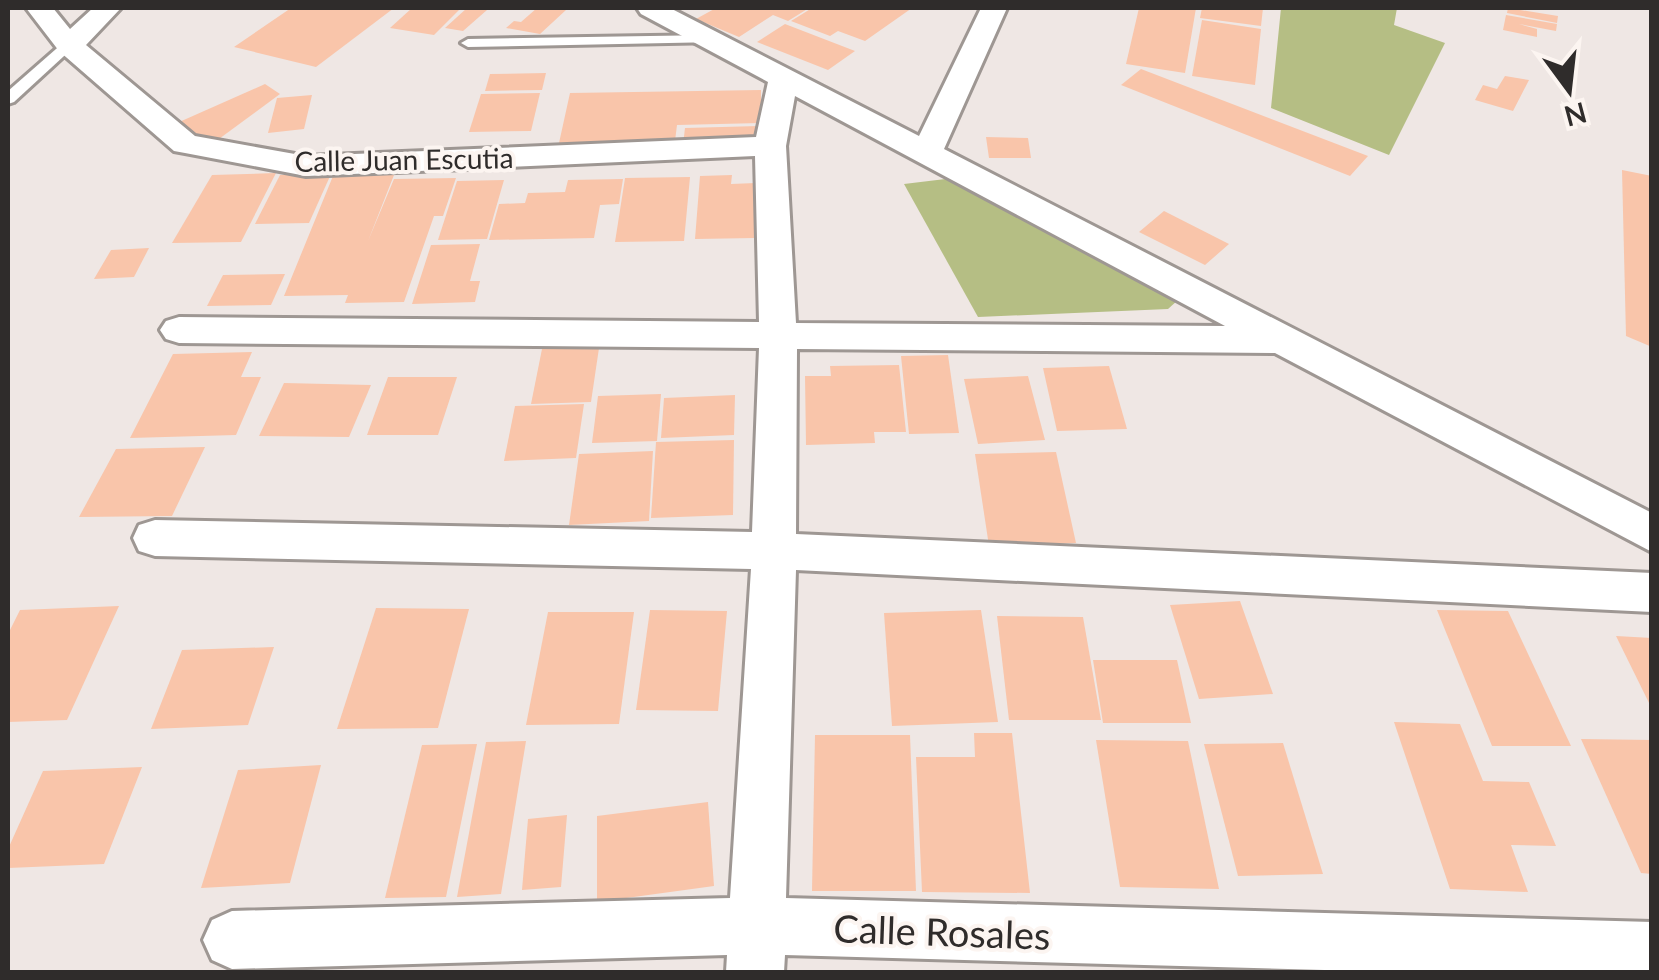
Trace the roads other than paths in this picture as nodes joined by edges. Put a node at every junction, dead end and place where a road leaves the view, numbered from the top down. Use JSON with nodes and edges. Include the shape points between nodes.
{"nodes":[{"id":1,"x":38,"y":8,"type":"edge"},
{"id":2,"x":108,"y":8,"type":"edge"},
{"id":3,"x":650,"y":8,"type":"edge"},
{"id":4,"x":994,"y":8,"type":"edge"},
{"id":5,"x":713,"y":39,"type":"junction"},
{"id":6,"x":468,"y":43,"type":"dead end"},
{"id":7,"x":69,"y":44,"type":"junction"},
{"id":8,"x":784,"y":75,"type":"junction"},
{"id":9,"x":8,"y":99,"type":"edge"},
{"id":10,"x":770,"y":146,"type":"junction"},
{"id":11,"x":927,"y":152,"type":"junction"},
{"id":12,"x":179,"y":330,"type":"dead end"},
{"id":13,"x":778,"y":337,"type":"junction"},
{"id":14,"x":1284,"y":340,"type":"junction"},
{"id":15,"x":1652,"y":534,"type":"edge"},
{"id":16,"x":154,"y":538,"type":"dead end"},
{"id":17,"x":774,"y":551,"type":"junction"},
{"id":18,"x":1652,"y":594,"type":"edge"},
{"id":19,"x":232,"y":940,"type":"dead end"},
{"id":20,"x":756,"y":949,"type":"edge"},
{"id":21,"x":1652,"y":951,"type":"edge"}],
"edges":[{"from":1,"to":7,"type":"street","name":"Calle Juan Escutia"},
{"from":2,"to":7,"type":"street"},
{"from":3,"to":5,"type":"street"},
{"from":4,"to":11,"type":"street"},
{"from":5,"to":6,"type":"lane"},
{"from":5,"to":8,"type":"street"},
{"from":7,"to":9,"type":"lane"},
{"from":7,"to":10,"type":"street","name":"Calle Juan Escutia","via":[[185,144],[306,166]]},
{"from":8,"to":10,"type":"street"},
{"from":8,"to":11,"type":"street"},
{"from":10,"to":13,"type":"street"},
{"from":11,"to":14,"type":"street"},
{"from":12,"to":13,"type":"street"},
{"from":13,"to":14,"type":"street"},
{"from":13,"to":17,"type":"street"},
{"from":14,"to":15,"type":"street"},
{"from":16,"to":17,"type":"street"},
{"from":17,"to":18,"type":"street"},
{"from":17,"to":20,"type":"street"},
{"from":19,"to":20,"type":"street","name":"Calle Rosales"},
{"from":20,"to":21,"type":"street","name":"Calle Rosales"}]}
